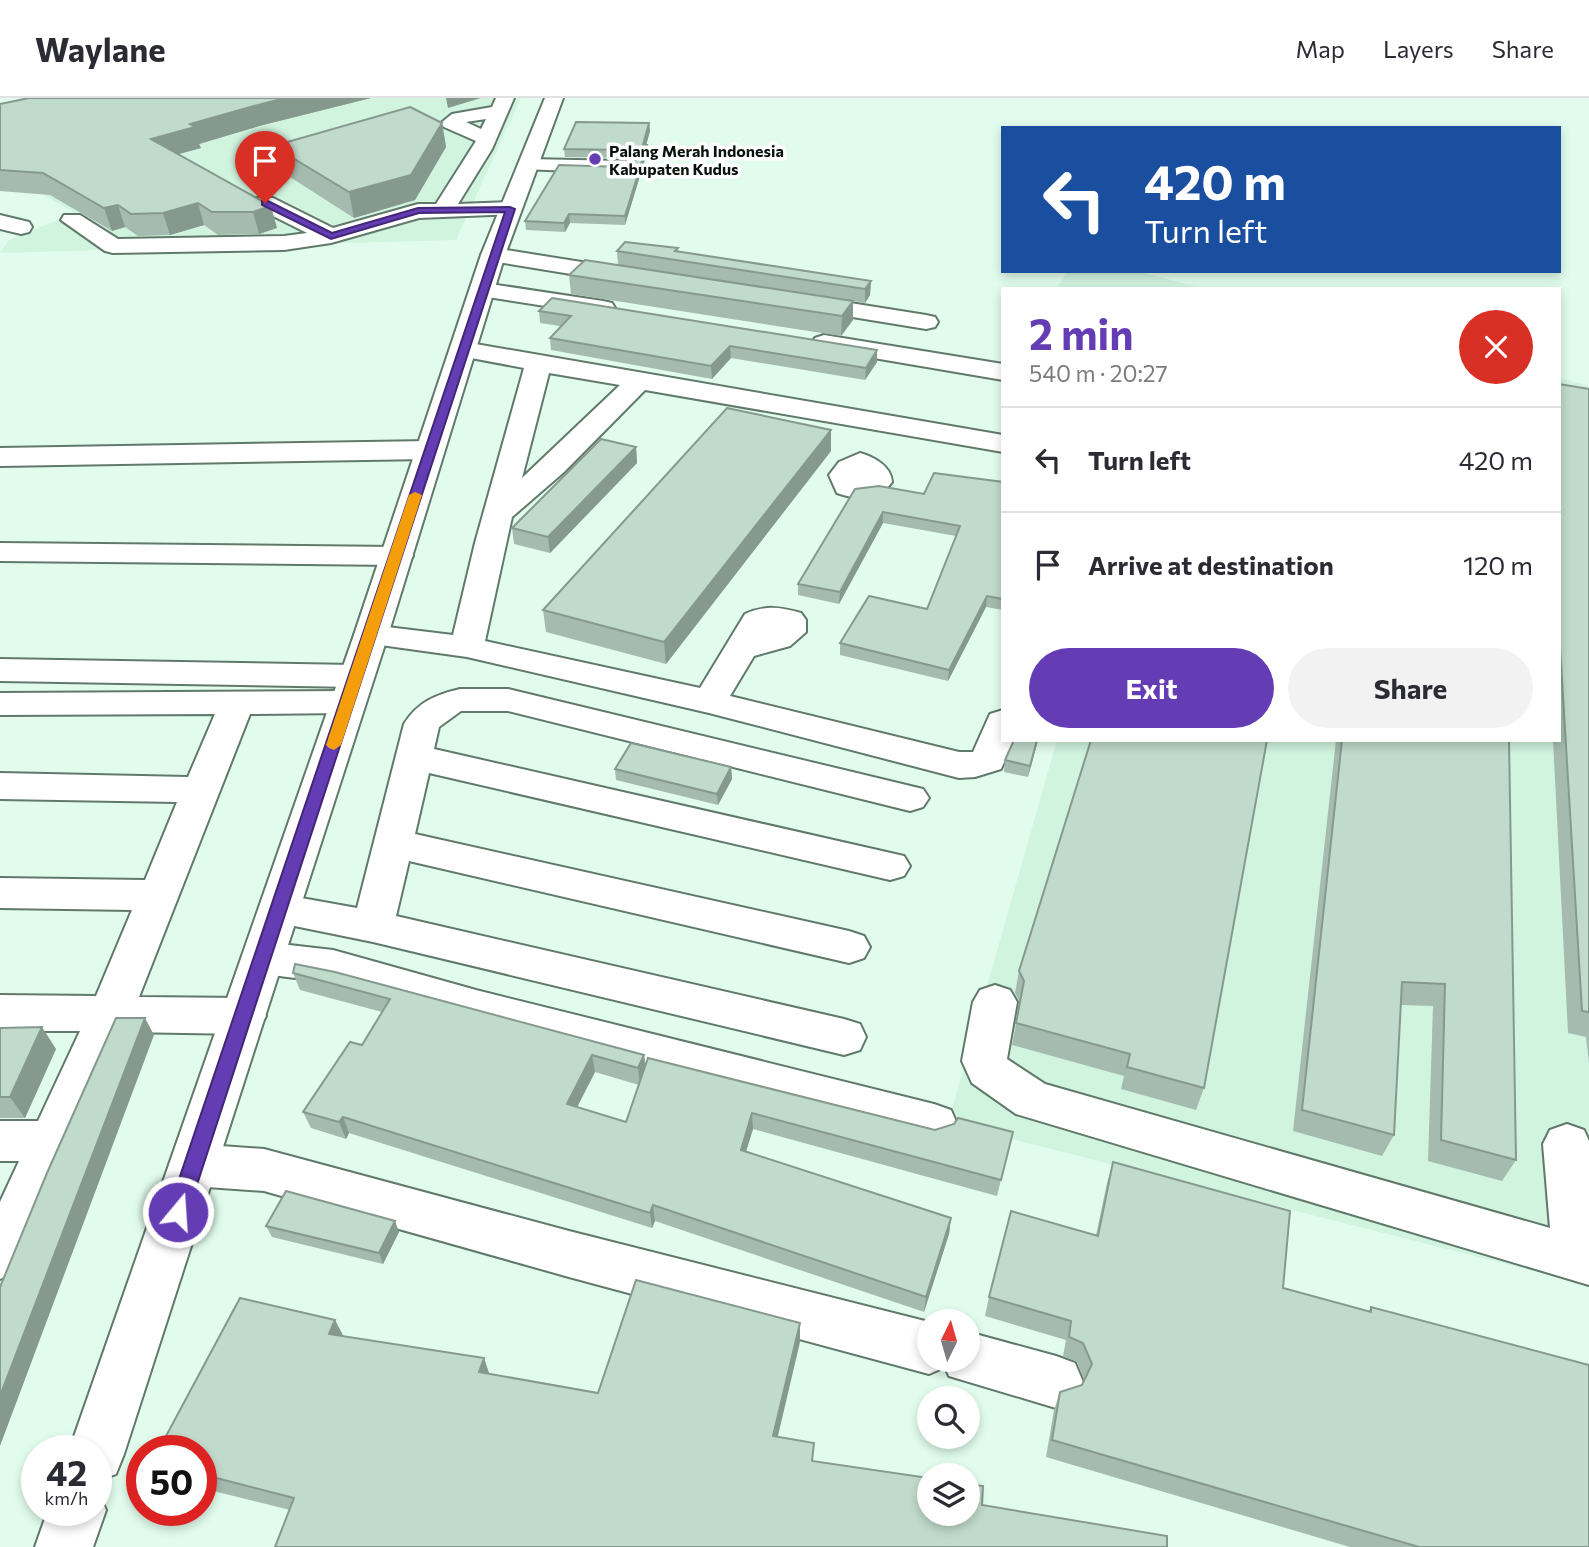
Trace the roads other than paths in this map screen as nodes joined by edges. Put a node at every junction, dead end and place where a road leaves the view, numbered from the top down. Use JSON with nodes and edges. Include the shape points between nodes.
{"nodes":[{"id":1,"x":554,"y":98,"type":"edge"},
{"id":2,"x":502,"y":104,"type":"edge"},
{"id":3,"x":452,"y":142,"type":"dead end"},
{"id":4,"x":484,"y":143,"type":"junction"},
{"id":5,"x":528,"y":165,"type":"junction"},
{"id":6,"x":625,"y":167,"type":"edge"},
{"id":7,"x":265,"y":203,"type":"edge"},
{"id":8,"x":444,"y":209,"type":"junction"},
{"id":9,"x":510,"y":209,"type":"junction"},
{"id":10,"x":72,"y":220,"type":"edge"},
{"id":11,"x":331,"y":236,"type":"junction"},
{"id":12,"x":488,"y":272,"type":"junction"},
{"id":13,"x":647,"y":279,"type":"edge"},
{"id":14,"x":782,"y":300,"type":"edge"},
{"id":15,"x":620,"y":311,"type":"edge"},
{"id":16,"x":926,"y":322,"type":"dead end"},
{"id":17,"x":798,"y":339,"type":"edge"},
{"id":18,"x":464,"y":351,"type":"junction"},
{"id":19,"x":539,"y":362,"type":"junction"},
{"id":20,"x":1001,"y":372,"type":"edge"},
{"id":21,"x":640,"y":380,"type":"junction"},
{"id":22,"x":880,"y":422,"type":"junction"},
{"id":23,"x":1001,"y":444,"type":"edge"},
{"id":24,"x":429,"y":450,"type":"junction"},
{"id":25,"x":516,"y":452,"type":"junction"},
{"id":26,"x":0,"y":457,"type":"edge"},
{"id":27,"x":860,"y":463,"type":"dead end"},
{"id":28,"x":554,"y":466,"type":"junction"},
{"id":29,"x":499,"y":513,"type":"junction"},
{"id":30,"x":0,"y":552,"type":"edge"},
{"id":31,"x":397,"y":556,"type":"junction"},
{"id":32,"x":371,"y":635,"type":"junction"},
{"id":33,"x":467,"y":647,"type":"junction"},
{"id":34,"x":742,"y":648,"type":"dead end"},
{"id":35,"x":0,"y":670,"type":"edge"},
{"id":36,"x":352,"y":689,"type":"junction"},
{"id":37,"x":709,"y":702,"type":"junction"},
{"id":38,"x":237,"y":703,"type":"junction"},
{"id":39,"x":0,"y":704,"type":"edge"},
{"id":40,"x":1001,"y":727,"type":"edge"},
{"id":41,"x":413,"y":757,"type":"junction"},
{"id":42,"x":0,"y":786,"type":"edge"},
{"id":43,"x":203,"y":790,"type":"junction"},
{"id":44,"x":910,"y":798,"type":"dead end"},
{"id":45,"x":393,"y":843,"type":"junction"},
{"id":46,"x":890,"y":866,"type":"dead end"},
{"id":47,"x":0,"y":893,"type":"edge"},
{"id":48,"x":160,"y":895,"type":"junction"},
{"id":49,"x":279,"y":909,"type":"junction"},
{"id":50,"x":373,"y":926,"type":"junction"},
{"id":51,"x":849,"y":947,"type":"dead end"},
{"id":52,"x":262,"y":958,"type":"junction"},
{"id":53,"x":995,"y":1002,"type":"dead end"},
{"id":54,"x":0,"y":1013,"type":"edge"},
{"id":55,"x":110,"y":1014,"type":"junction"},
{"id":56,"x":244,"y":1016,"type":"junction"},
{"id":57,"x":844,"y":1037,"type":"dead end"},
{"id":58,"x":934,"y":1124,"type":"dead end"},
{"id":59,"x":0,"y":1141,"type":"edge"},
{"id":60,"x":52,"y":1141,"type":"junction"},
{"id":61,"x":1567,"y":1144,"type":"dead end"},
{"id":62,"x":193,"y":1165,"type":"junction"},
{"id":63,"x":0,"y":1256,"type":"edge"},
{"id":64,"x":1584,"y":1261,"type":"edge"},
{"id":65,"x":917,"y":1345,"type":"edge"},
{"id":66,"x":980,"y":1361,"type":"edge"},
{"id":67,"x":1056,"y":1382,"type":"dead end"},
{"id":68,"x":102,"y":1435,"type":"edge"},
{"id":69,"x":71,"y":1526,"type":"edge"},
{"id":70,"x":64,"y":1547,"type":"edge"}],
"edges":[{"from":1,"to":5,"type":"main road"},
{"from":2,"to":4,"type":"main road"},
{"from":2,"to":4,"type":"main road","via":[[451,122]]},
{"from":3,"to":4,"type":"main road","via":[[465,147]]},
{"from":4,"to":8,"type":"main road"},
{"from":5,"to":6,"type":"main road"},
{"from":5,"to":9,"type":"main road"},
{"from":7,"to":11,"type":"main road"},
{"from":8,"to":9,"type":"main road"},
{"from":8,"to":11,"type":"main road","via":[[418,211]]},
{"from":9,"to":12,"type":"main road"},
{"from":10,"to":11,"type":"main road","via":[[113,246],[284,243]]},
{"from":12,"to":13,"type":"main road"},
{"from":12,"to":15,"type":"main road"},
{"from":12,"to":18,"type":"main road"},
{"from":14,"to":16,"type":"main road"},
{"from":17,"to":20,"type":"main road"},
{"from":18,"to":19,"type":"main road"},
{"from":18,"to":24,"type":"main road"},
{"from":19,"to":21,"type":"main road"},
{"from":19,"to":25,"type":"main road"},
{"from":21,"to":22,"type":"main road"},
{"from":21,"to":28,"type":"main road"},
{"from":22,"to":23,"type":"main road"},
{"from":22,"to":27,"type":"main road"},
{"from":24,"to":26,"type":"main road"},
{"from":24,"to":31,"type":"main road"},
{"from":25,"to":28,"type":"main road"},
{"from":25,"to":29,"type":"main road"},
{"from":28,"to":29,"type":"main road"},
{"from":29,"to":33,"type":"main road"},
{"from":30,"to":31,"type":"main road"},
{"from":31,"to":32,"type":"main road"},
{"from":32,"to":33,"type":"main road"},
{"from":32,"to":36,"type":"main road"},
{"from":33,"to":37,"type":"main road"},
{"from":34,"to":37,"type":"main road"},
{"from":35,"to":36,"type":"main road"},
{"from":36,"to":38,"type":"main road"},
{"from":36,"to":49,"type":"main road"},
{"from":37,"to":40,"type":"main road","via":[[959,765],[988,760]]},
{"from":38,"to":39,"type":"main road"},
{"from":38,"to":43,"type":"main road"},
{"from":41,"to":44,"type":"main road","via":[[422,724],[432,709],[449,702],[508,700]]},
{"from":41,"to":45,"type":"main road"},
{"from":41,"to":46,"type":"main road"},
{"from":42,"to":43,"type":"main road"},
{"from":43,"to":48,"type":"main road"},
{"from":45,"to":50,"type":"main road"},
{"from":45,"to":51,"type":"main road"},
{"from":47,"to":48,"type":"main road"},
{"from":48,"to":55,"type":"main road"},
{"from":49,"to":50,"type":"main road"},
{"from":49,"to":52,"type":"main road"},
{"from":50,"to":57,"type":"main road"},
{"from":52,"to":56,"type":"main road"},
{"from":52,"to":58,"type":"main road","via":[[333,967]]},
{"from":53,"to":64,"type":"main road","via":[[985,1060],[988,1070],[1032,1100]]},
{"from":54,"to":55,"type":"main road"},
{"from":55,"to":56,"type":"main road"},
{"from":55,"to":60,"type":"main road"},
{"from":56,"to":62,"type":"main road"},
{"from":59,"to":60,"type":"main road"},
{"from":60,"to":63,"type":"main road"},
{"from":61,"to":64,"type":"main road"},
{"from":62,"to":65,"type":"main road","via":[[264,1170]]},
{"from":62,"to":68,"type":"main road"},
{"from":66,"to":67,"type":"main road"},
{"from":69,"to":70,"type":"main road"}]}
